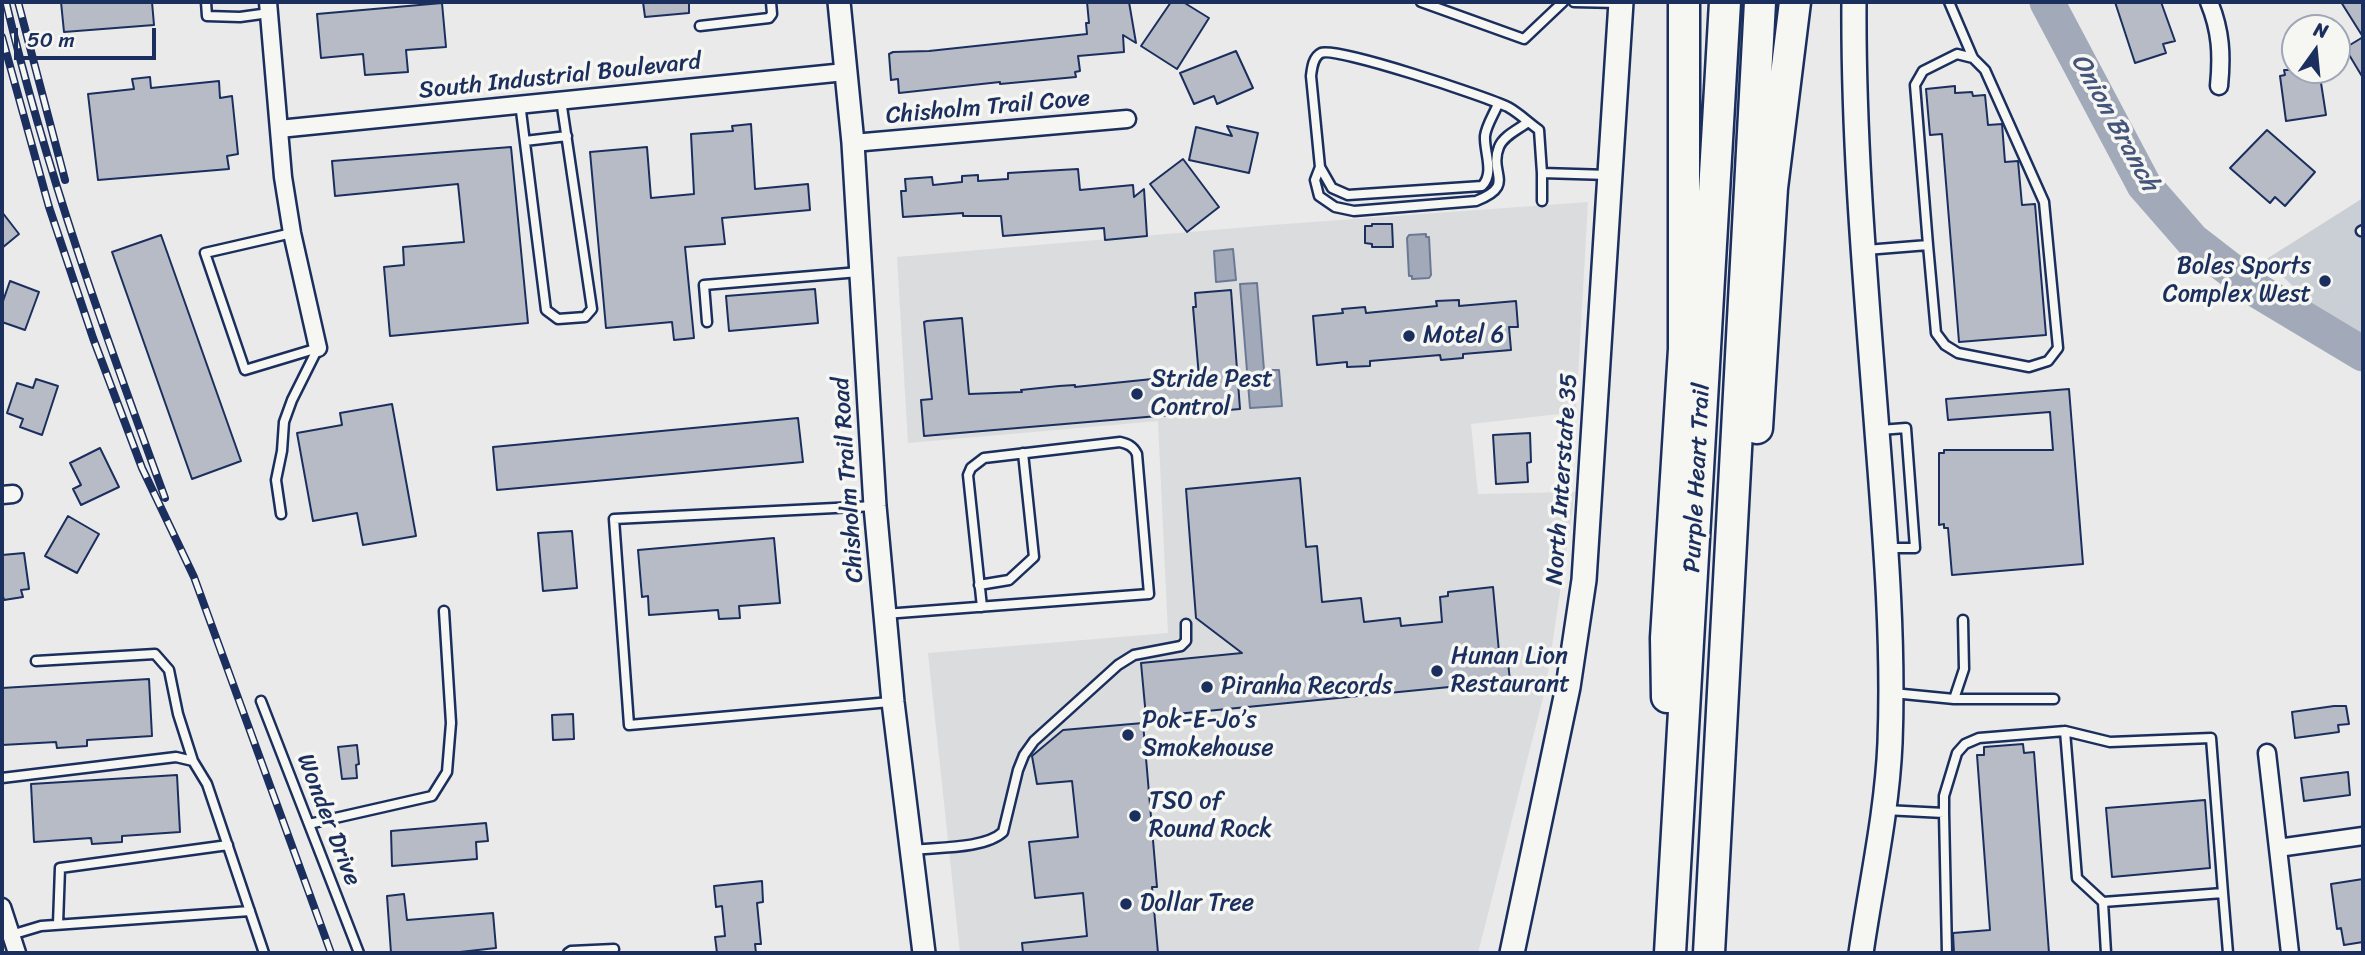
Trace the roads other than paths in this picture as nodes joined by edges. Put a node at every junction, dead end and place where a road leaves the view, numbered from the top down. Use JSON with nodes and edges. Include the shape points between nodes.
{"nodes":[{"id":1,"x":206,"y":2,"type":"edge"},
{"id":2,"x":771,"y":2,"type":"edge"},
{"id":3,"x":839,"y":2,"type":"edge"},
{"id":4,"x":1421,"y":2,"type":"edge"},
{"id":5,"x":1563,"y":2,"type":"edge"},
{"id":6,"x":1574,"y":2,"type":"edge"},
{"id":7,"x":1684,"y":2,"type":"edge"},
{"id":8,"x":1725,"y":2,"type":"edge"},
{"id":9,"x":1760,"y":2,"type":"edge"},
{"id":10,"x":1795,"y":2,"type":"edge"},
{"id":11,"x":1854,"y":2,"type":"edge"},
{"id":12,"x":1949,"y":2,"type":"edge"},
{"id":13,"x":2209,"y":2,"type":"edge"},
{"id":14,"x":1621,"y":3,"type":"edge"},
{"id":15,"x":269,"y":7,"type":"edge"},
{"id":16,"x":700,"y":26,"type":"dead end"},
{"id":17,"x":1973,"y":58,"type":"junction"},
{"id":18,"x":845,"y":72,"type":"junction"},
{"id":19,"x":2219,"y":86,"type":"dead end"},
{"id":20,"x":561,"y":100,"type":"junction"},
{"id":21,"x":520,"y":103,"type":"junction"},
{"id":22,"x":1498,"y":104,"type":"junction"},
{"id":23,"x":1127,"y":119,"type":"dead end"},
{"id":24,"x":1528,"y":122,"type":"junction"},
{"id":25,"x":279,"y":129,"type":"junction"},
{"id":26,"x":567,"y":136,"type":"junction"},
{"id":27,"x":525,"y":141,"type":"junction"},
{"id":28,"x":853,"y":143,"type":"junction"},
{"id":29,"x":1320,"y":166,"type":"junction"},
{"id":30,"x":1542,"y":173,"type":"junction"},
{"id":31,"x":1609,"y":175,"type":"junction"},
{"id":32,"x":1542,"y":201,"type":"dead end"},
{"id":33,"x":292,"y":233,"type":"junction"},
{"id":34,"x":1928,"y":245,"type":"junction"},
{"id":35,"x":1863,"y":251,"type":"junction"},
{"id":36,"x":862,"y":272,"type":"junction"},
{"id":37,"x":708,"y":322,"type":"dead end"},
{"id":38,"x":318,"y":348,"type":"junction"},
{"id":39,"x":1023,"y":453,"type":"junction"},
{"id":40,"x":876,"y":506,"type":"junction"},
{"id":41,"x":281,"y":514,"type":"dead end"},
{"id":42,"x":979,"y":585,"type":"junction"},
{"id":43,"x":982,"y":607,"type":"junction"},
{"id":44,"x":444,"y":611,"type":"dead end"},
{"id":45,"x":885,"y":614,"type":"junction"},
{"id":46,"x":1963,"y":620,"type":"dead end"},
{"id":47,"x":1186,"y":624,"type":"dead end"},
{"id":48,"x":36,"y":661,"type":"dead end"},
{"id":49,"x":1891,"y":692,"type":"junction"},
{"id":50,"x":1954,"y":699,"type":"junction"},
{"id":51,"x":2054,"y":699,"type":"dead end"},
{"id":52,"x":261,"y":701,"type":"dead end"},
{"id":53,"x":893,"y":702,"type":"junction"},
{"id":54,"x":2065,"y":731,"type":"junction"},
{"id":55,"x":2267,"y":753,"type":"dead end"},
{"id":56,"x":193,"y":761,"type":"junction"},
{"id":57,"x":2,"y":778,"type":"edge"},
{"id":58,"x":1719,"y":786,"type":"junction"},
{"id":59,"x":1882,"y":810,"type":"junction"},
{"id":60,"x":1944,"y":813,"type":"junction"},
{"id":61,"x":309,"y":824,"type":"junction"},
{"id":62,"x":2363,"y":836,"type":"edge"},
{"id":63,"x":228,"y":845,"type":"junction"},
{"id":64,"x":2278,"y":848,"type":"junction"},
{"id":65,"x":911,"y":850,"type":"junction"},
{"id":66,"x":2223,"y":893,"type":"junction"},
{"id":67,"x":2103,"y":902,"type":"junction"},
{"id":68,"x":2,"y":908,"type":"edge"},
{"id":69,"x":250,"y":911,"type":"junction"},
{"id":70,"x":58,"y":924,"type":"junction"},
{"id":71,"x":11,"y":935,"type":"junction"},
{"id":72,"x":614,"y":949,"type":"dead end"},
{"id":73,"x":17,"y":953,"type":"edge"},
{"id":74,"x":264,"y":953,"type":"edge"},
{"id":75,"x":359,"y":953,"type":"edge"},
{"id":76,"x":568,"y":953,"type":"edge"},
{"id":77,"x":924,"y":953,"type":"edge"},
{"id":78,"x":1512,"y":953,"type":"edge"},
{"id":79,"x":1670,"y":953,"type":"edge"},
{"id":80,"x":1709,"y":953,"type":"edge"},
{"id":81,"x":1861,"y":953,"type":"edge"},
{"id":82,"x":1947,"y":953,"type":"edge"},
{"id":83,"x":2106,"y":953,"type":"edge"},
{"id":84,"x":2228,"y":953,"type":"edge"},
{"id":85,"x":2290,"y":953,"type":"edge"}],
"edges":[{"from":1,"to":15,"type":"lane","via":[[207,16],[240,17]]},
{"from":2,"to":16,"type":"lane","via":[[769,18]]},
{"from":3,"to":18,"type":"street","name":"Chisholm Trail Road"},
{"from":4,"to":5,"type":"lane","via":[[1524,39]]},
{"from":6,"to":14,"type":"lane"},
{"from":7,"to":79,"type":"highway","via":[[1684,349],[1667,638]]},
{"from":8,"to":79,"type":"highway","name":"Purple Heart Trail"},
{"from":9,"to":58,"type":"highway","name":"Purple Heart Trail"},
{"from":10,"to":58,"type":"highway","via":[[1772,188],[1752,515]]},
{"from":11,"to":35,"type":"main road"},
{"from":12,"to":17,"type":"lane"},
{"from":13,"to":19,"type":"street","via":[[2220,37]]},
{"from":14,"to":31,"type":"main road","name":"North Interstate 35"},
{"from":15,"to":25,"type":"street"},
{"from":17,"to":34,"type":"lane","via":[[1957,54],[1923,71],[1915,85]]},
{"from":17,"to":34,"type":"lane","via":[[1985,70],[2044,202],[2058,348],[2048,362],[2029,367],[1945,345],[1936,334]]},
{"from":18,"to":20,"type":"street","name":"South Industrial Boulevard"},
{"from":18,"to":28,"type":"street","name":"Chisholm Trail Road"},
{"from":20,"to":21,"type":"street","name":"South Industrial Boulevard"},
{"from":20,"to":26,"type":"lane"},
{"from":21,"to":25,"type":"street","name":"South Industrial Boulevard"},
{"from":21,"to":27,"type":"lane"},
{"from":22,"to":24,"type":"lane"},
{"from":22,"to":29,"type":"lane","via":[[1485,135],[1489,174],[1482,186],[1348,195],[1332,188]]},
{"from":22,"to":29,"type":"lane","via":[[1389,66],[1328,51],[1318,54],[1311,76]]},
{"from":23,"to":28,"type":"street","name":"Chisholm Trail Cove"},
{"from":24,"to":29,"type":"lane","via":[[1498,148],[1498,186],[1476,201],[1354,211],[1319,196],[1315,180]]},
{"from":24,"to":30,"type":"lane","via":[[1539,130]]},
{"from":25,"to":33,"type":"street"},
{"from":26,"to":27,"type":"lane"},
{"from":26,"to":27,"type":"lane","via":[[592,309],[585,317],[558,319],[545,310]]},
{"from":28,"to":36,"type":"street","name":"Chisholm Trail Road"},
{"from":30,"to":31,"type":"lane"},
{"from":30,"to":32,"type":"lane"},
{"from":31,"to":78,"type":"main road","name":"North Interstate 35","via":[[1584,580],[1568,687]]},
{"from":33,"to":38,"type":"street"},
{"from":33,"to":38,"type":"lane","via":[[205,253],[244,370]]},
{"from":34,"to":35,"type":"lane"},
{"from":35,"to":49,"type":"main road","via":[[1886,548]]},
{"from":36,"to":37,"type":"lane","via":[[704,285]]},
{"from":36,"to":40,"type":"street","name":"Chisholm Trail Road"},
{"from":38,"to":41,"type":"lane","via":[[284,422],[276,480]]},
{"from":39,"to":42,"type":"lane","via":[[1034,557],[1009,580]]},
{"from":39,"to":42,"type":"lane","via":[[984,458],[968,475]]},
{"from":39,"to":43,"type":"lane","via":[[1120,442],[1134,449],[1149,593]]},
{"from":40,"to":45,"type":"street","name":"Chisholm Trail Road"},
{"from":40,"to":53,"type":"lane","via":[[614,519],[629,725]]},
{"from":42,"to":43,"type":"lane"},
{"from":43,"to":45,"type":"lane"},
{"from":44,"to":61,"type":"lane","via":[[450,723],[447,772],[432,796]]},
{"from":45,"to":53,"type":"street","name":"Chisholm Trail Road"},
{"from":46,"to":50,"type":"lane","via":[[1964,669]]},
{"from":47,"to":65,"type":"lane","via":[[1186,641],[1181,646],[1134,655],[1118,665],[1034,741],[1024,755],[1003,832],[996,839]]},
{"from":48,"to":56,"type":"lane","via":[[155,654],[169,670]]},
{"from":49,"to":50,"type":"lane"},
{"from":49,"to":59,"type":"main road"},
{"from":50,"to":51,"type":"lane"},
{"from":52,"to":61,"type":"lane","name":"Wonder Drive"},
{"from":53,"to":65,"type":"street","name":"Chisholm Trail Road"},
{"from":54,"to":60,"type":"lane","via":[[1979,738],[1965,744],[1956,753]]},
{"from":54,"to":66,"type":"lane","via":[[2110,742],[2211,738]]},
{"from":54,"to":67,"type":"lane","via":[[2077,878]]},
{"from":55,"to":64,"type":"street"},
{"from":56,"to":57,"type":"lane","via":[[176,757]]},
{"from":56,"to":63,"type":"lane","via":[[207,784]]},
{"from":58,"to":80,"type":"highway","name":"Purple Heart Trail"},
{"from":59,"to":60,"type":"lane"},
{"from":59,"to":81,"type":"main road"},
{"from":60,"to":82,"type":"lane"},
{"from":61,"to":75,"type":"lane","name":"Wonder Drive"},
{"from":62,"to":64,"type":"street"},
{"from":63,"to":69,"type":"lane"},
{"from":63,"to":70,"type":"lane","via":[[60,868]]},
{"from":64,"to":85,"type":"street"},
{"from":65,"to":77,"type":"street","name":"Chisholm Trail Road"},
{"from":66,"to":67,"type":"lane"},
{"from":66,"to":84,"type":"lane"},
{"from":67,"to":83,"type":"lane"},
{"from":68,"to":71,"type":"street"},
{"from":69,"to":70,"type":"lane"},
{"from":69,"to":74,"type":"lane"},
{"from":70,"to":71,"type":"lane"},
{"from":71,"to":73,"type":"street"},
{"from":72,"to":76,"type":"lane"}]}
